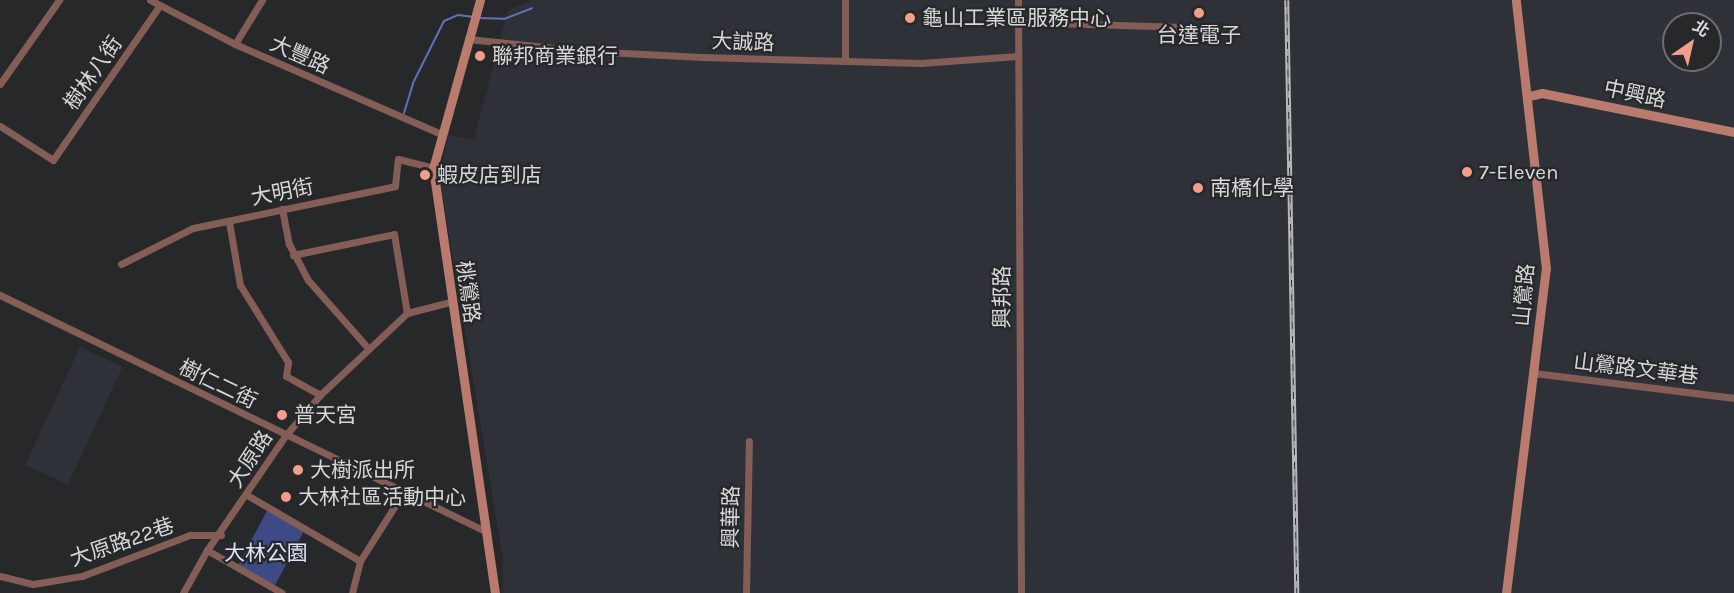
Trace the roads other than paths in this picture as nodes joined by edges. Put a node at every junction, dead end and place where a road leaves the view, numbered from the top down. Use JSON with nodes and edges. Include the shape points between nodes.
{"nodes":[{"id":1,"x":59,"y":0,"type":"edge"},
{"id":2,"x":150,"y":0,"type":"edge"},
{"id":3,"x":262,"y":0,"type":"edge"},
{"id":4,"x":480,"y":0,"type":"edge"},
{"id":5,"x":845,"y":0,"type":"edge"},
{"id":6,"x":1018,"y":0,"type":"edge"},
{"id":7,"x":1516,"y":0,"type":"edge"},
{"id":8,"x":160,"y":5,"type":"junction"},
{"id":9,"x":1018,"y":22,"type":"junction"},
{"id":10,"x":1216,"y":28,"type":"dead end"},
{"id":11,"x":468,"y":39,"type":"junction"},
{"id":12,"x":235,"y":44,"type":"junction"},
{"id":13,"x":1018,"y":57,"type":"junction"},
{"id":14,"x":845,"y":61,"type":"junction"},
{"id":15,"x":0,"y":84,"type":"edge"},
{"id":16,"x":1528,"y":96,"type":"junction"},
{"id":17,"x":0,"y":126,"type":"edge"},
{"id":18,"x":1734,"y":132,"type":"edge"},
{"id":19,"x":441,"y":134,"type":"junction"},
{"id":20,"x":433,"y":168,"type":"junction"},
{"id":21,"x":282,"y":209,"type":"junction"},
{"id":22,"x":229,"y":222,"type":"junction"},
{"id":23,"x":293,"y":255,"type":"junction"},
{"id":24,"x":121,"y":264,"type":"dead end"},
{"id":25,"x":0,"y":295,"type":"edge"},
{"id":26,"x":450,"y":302,"type":"junction"},
{"id":27,"x":407,"y":313,"type":"junction"},
{"id":28,"x":368,"y":348,"type":"junction"},
{"id":29,"x":1534,"y":373,"type":"junction"},
{"id":30,"x":321,"y":395,"type":"junction"},
{"id":31,"x":1734,"y":398,"type":"edge"},
{"id":32,"x":285,"y":436,"type":"junction"},
{"id":33,"x":749,"y":441,"type":"dead end"},
{"id":34,"x":403,"y":492,"type":"junction"},
{"id":35,"x":247,"y":495,"type":"junction"},
{"id":36,"x":487,"y":532,"type":"junction"},
{"id":37,"x":221,"y":535,"type":"junction"},
{"id":38,"x":207,"y":550,"type":"junction"},
{"id":39,"x":360,"y":561,"type":"junction"},
{"id":40,"x":0,"y":576,"type":"edge"},
{"id":41,"x":183,"y":593,"type":"edge"},
{"id":42,"x":282,"y":593,"type":"edge"},
{"id":43,"x":352,"y":593,"type":"edge"},
{"id":44,"x":495,"y":593,"type":"edge"},
{"id":45,"x":746,"y":593,"type":"edge"},
{"id":46,"x":1020,"y":593,"type":"edge"},
{"id":47,"x":1506,"y":593,"type":"edge"}],
"edges":[{"from":1,"to":15,"type":"street"},
{"from":2,"to":8,"type":"street","name":"大豐路"},
{"from":3,"to":12,"type":"street"},
{"from":4,"to":11,"type":"street","name":"桃鶯路"},
{"from":5,"to":14,"type":"street"},
{"from":6,"to":9,"type":"street","name":"興邦路"},
{"from":7,"to":16,"type":"street","name":"山鶯路"},
{"from":8,"to":12,"type":"street","name":"大豐路"},
{"from":8,"to":17,"type":"street","name":"樹林八街","via":[[53,160]]},
{"from":9,"to":10,"type":"street"},
{"from":9,"to":13,"type":"street","name":"興邦路"},
{"from":11,"to":14,"type":"street","name":"大誠路","via":[[585,51]]},
{"from":11,"to":19,"type":"street","name":"桃鶯路"},
{"from":12,"to":19,"type":"street","name":"大豐路"},
{"from":13,"to":14,"type":"street","name":"大誠路","via":[[921,63]]},
{"from":13,"to":46,"type":"street","name":"興邦路"},
{"from":16,"to":18,"type":"street","name":"中興路","via":[[1542,93]]},
{"from":16,"to":29,"type":"street","name":"山鶯路","via":[[1546,269]]},
{"from":19,"to":20,"type":"street","name":"桃鶯路"},
{"from":20,"to":21,"type":"street","name":"大明街","via":[[398,159],[395,186]]},
{"from":20,"to":26,"type":"street","name":"桃鶯路"},
{"from":21,"to":22,"type":"street","name":"大明街"},
{"from":21,"to":23,"type":"street"},
{"from":22,"to":24,"type":"street","name":"大明街","via":[[193,228]]},
{"from":22,"to":30,"type":"street","via":[[240,285],[288,362],[286,376]]},
{"from":23,"to":27,"type":"street","via":[[394,234]]},
{"from":23,"to":28,"type":"street","via":[[308,280]]},
{"from":25,"to":32,"type":"street","name":"樹仁二街"},
{"from":26,"to":27,"type":"street","name":"大原路"},
{"from":26,"to":36,"type":"street","name":"桃鶯路"},
{"from":27,"to":28,"type":"street","name":"大原路"},
{"from":28,"to":30,"type":"street","name":"大原路"},
{"from":29,"to":31,"type":"street","name":"山鶯路文華巷"},
{"from":29,"to":47,"type":"street","name":"山鶯路"},
{"from":30,"to":32,"type":"street","name":"大原路"},
{"from":32,"to":34,"type":"street","name":"樹仁二街"},
{"from":32,"to":35,"type":"street","name":"大原路"},
{"from":33,"to":45,"type":"street","name":"興華路"},
{"from":34,"to":36,"type":"street","name":"樹仁二街"},
{"from":34,"to":39,"type":"street"},
{"from":35,"to":37,"type":"street","name":"大原路"},
{"from":35,"to":39,"type":"street"},
{"from":36,"to":44,"type":"street","name":"桃鶯路"},
{"from":37,"to":38,"type":"street","name":"大原路"},
{"from":37,"to":40,"type":"street","name":"大原路22巷","via":[[190,535],[82,576],[33,584]]},
{"from":38,"to":41,"type":"street","name":"大原路"},
{"from":38,"to":42,"type":"street"},
{"from":39,"to":43,"type":"street"}]}
